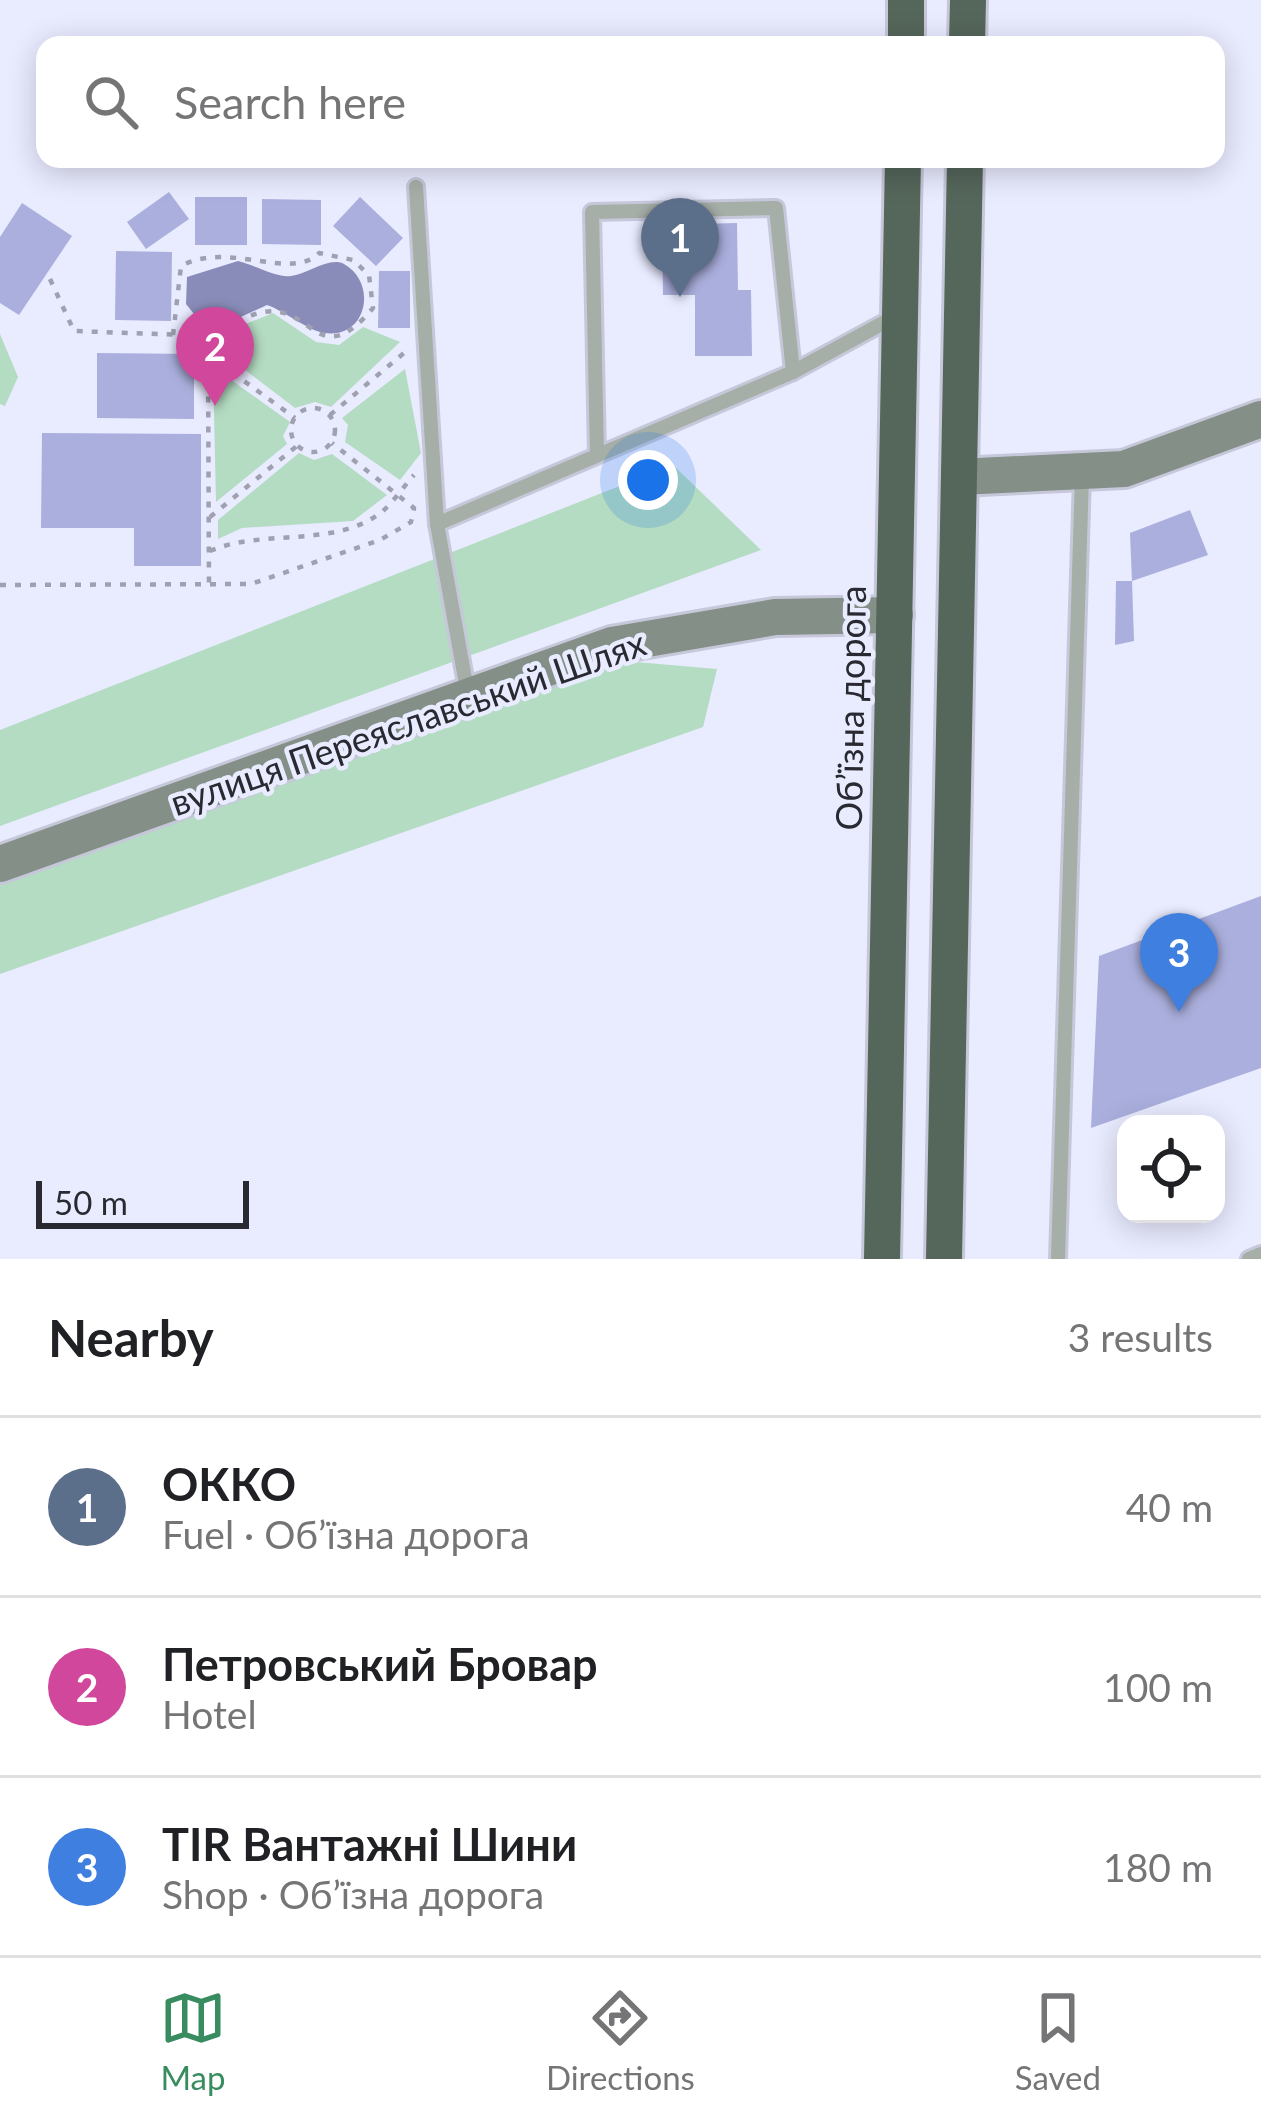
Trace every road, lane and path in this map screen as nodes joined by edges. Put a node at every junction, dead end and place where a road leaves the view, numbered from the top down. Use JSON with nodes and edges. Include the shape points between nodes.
{"nodes":[{"id":1,"x":906,"y":0,"type":"edge"},
{"id":2,"x":968,"y":0,"type":"edge"},
{"id":3,"x":905,"y":36,"type":"edge"},
{"id":4,"x":967,"y":36,"type":"edge"},
{"id":5,"x":903,"y":168,"type":"edge"},
{"id":6,"x":965,"y":168,"type":"edge"},
{"id":7,"x":416,"y":188,"type":"dead end"},
{"id":8,"x":50,"y":279,"type":"dead end"},
{"id":9,"x":900,"y":314,"type":"junction"},
{"id":10,"x":173,"y":334,"type":"junction"},
{"id":11,"x":426,"y":335,"type":"junction"},
{"id":12,"x":192,"y":341,"type":"junction"},
{"id":13,"x":208,"y":355,"type":"junction"},
{"id":14,"x":794,"y":372,"type":"junction"},
{"id":15,"x":330,"y":415,"type":"junction"},
{"id":16,"x":295,"y":418,"type":"junction"},
{"id":17,"x":1261,"y":419,"type":"edge"},
{"id":18,"x":332,"y":443,"type":"junction"},
{"id":19,"x":298,"y":445,"type":"junction"},
{"id":20,"x":434,"y":454,"type":"junction"},
{"id":21,"x":597,"y":455,"type":"junction"},
{"id":22,"x":1082,"y":470,"type":"junction"},
{"id":23,"x":958,"y":477,"type":"junction"},
{"id":24,"x":398,"y":494,"type":"junction"},
{"id":25,"x":210,"y":517,"type":"junction"},
{"id":26,"x":437,"y":524,"type":"junction"},
{"id":27,"x":210,"y":551,"type":"junction"},
{"id":28,"x":0,"y":585,"type":"edge"},
{"id":29,"x":209,"y":586,"type":"junction"},
{"id":30,"x":895,"y":615,"type":"junction"},
{"id":31,"x":469,"y":700,"type":"junction"},
{"id":32,"x":0,"y":864,"type":"edge"},
{"id":33,"x":946,"y":1120,"type":"junction"},
{"id":34,"x":1261,"y":1254,"type":"edge"},
{"id":35,"x":882,"y":1259,"type":"edge"},
{"id":36,"x":944,"y":1259,"type":"edge"},
{"id":37,"x":969,"y":1259,"type":"edge"},
{"id":38,"x":1058,"y":1259,"type":"edge"},
{"id":39,"x":1249,"y":1259,"type":"edge"}],
"edges":[{"from":1,"to":3,"type":"highway"},
{"from":2,"to":4,"type":"highway"},
{"from":5,"to":9,"type":"highway","name":"Обʼїзна дорога"},
{"from":6,"to":23,"type":"highway"},
{"from":7,"to":11,"type":"lane"},
{"from":8,"to":10,"type":"path","via":[[74,331]]},
{"from":9,"to":14,"type":"lane"},
{"from":9,"to":30,"type":"highway","name":"Обʼїзна дорога"},
{"from":10,"to":12,"type":"path"},
{"from":10,"to":12,"type":"path","via":[[181,266],[198,256],[255,256],[292,267],[335,253],[369,275],[373,308],[343,336],[322,338],[264,311]]},
{"from":11,"to":15,"type":"path"},
{"from":11,"to":20,"type":"lane"},
{"from":12,"to":13,"type":"path"},
{"from":13,"to":16,"type":"path"},
{"from":13,"to":25,"type":"path"},
{"from":14,"to":21,"type":"lane"},
{"from":14,"to":21,"type":"lane","via":[[776,208],[592,212]]},
{"from":15,"to":16,"type":"path","via":[[310,408]]},
{"from":15,"to":18,"type":"path"},
{"from":16,"to":19,"type":"path"},
{"from":17,"to":22,"type":"street","via":[[1124,469]]},
{"from":18,"to":19,"type":"path","via":[[319,452]]},
{"from":18,"to":24,"type":"path"},
{"from":19,"to":25,"type":"path"},
{"from":20,"to":24,"type":"path"},
{"from":20,"to":26,"type":"lane"},
{"from":21,"to":26,"type":"lane"},
{"from":22,"to":23,"type":"street"},
{"from":22,"to":38,"type":"lane"},
{"from":23,"to":33,"type":"highway"},
{"from":24,"to":27,"type":"path","via":[[348,529],[239,538]]},
{"from":24,"to":29,"type":"path","via":[[414,508],[411,522],[380,540],[251,584]]},
{"from":25,"to":27,"type":"path"},
{"from":26,"to":31,"type":"lane"},
{"from":27,"to":29,"type":"path"},
{"from":28,"to":29,"type":"path"},
{"from":30,"to":31,"type":"street","name":"вулиця Переяславський Шлях","via":[[775,616],[612,644]]},
{"from":30,"to":35,"type":"highway","name":"Обʼїзна дорога"},
{"from":31,"to":32,"type":"street","name":"вулиця Переяславський Шлях"},
{"from":33,"to":36,"type":"highway"},
{"from":33,"to":37,"type":"highway"},
{"from":34,"to":39,"type":"lane"}]}
